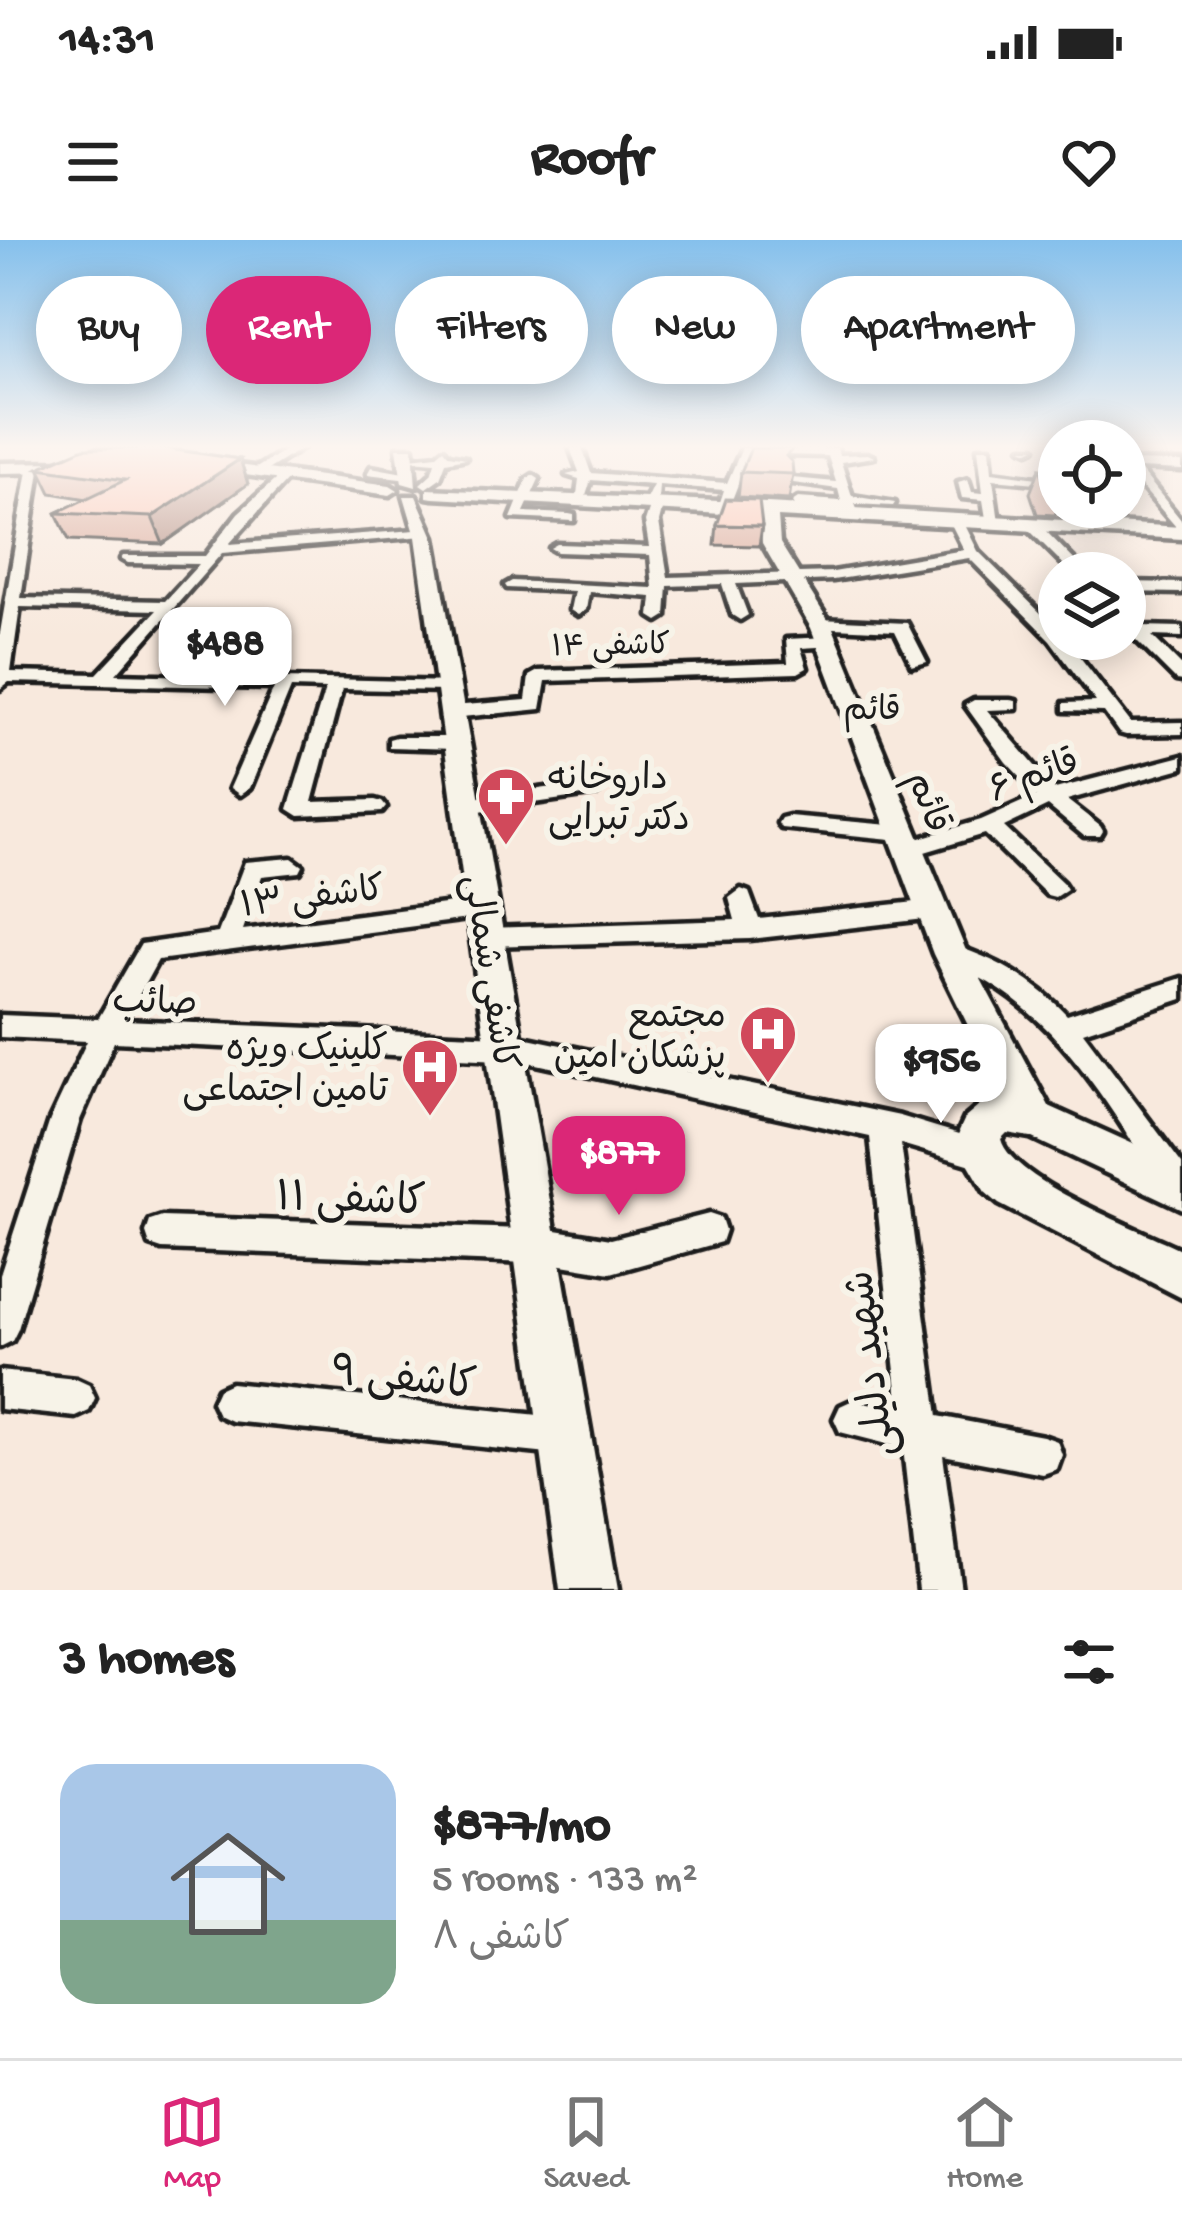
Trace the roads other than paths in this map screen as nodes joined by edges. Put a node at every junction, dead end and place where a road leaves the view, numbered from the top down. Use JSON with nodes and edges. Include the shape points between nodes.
{"nodes":[{"id":1,"x":27,"y":511,"type":"edge"},
{"id":2,"x":248,"y":511,"type":"edge"},
{"id":3,"x":419,"y":511,"type":"edge"},
{"id":4,"x":518,"y":511,"type":"edge"},
{"id":5,"x":655,"y":511,"type":"edge"},
{"id":6,"x":768,"y":511,"type":"edge"},
{"id":7,"x":915,"y":511,"type":"edge"},
{"id":8,"x":991,"y":511,"type":"edge"},
{"id":9,"x":569,"y":518,"type":"dead end"},
{"id":10,"x":956,"y":520,"type":"junction"},
{"id":11,"x":992,"y":522,"type":"junction"},
{"id":12,"x":300,"y":524,"type":"dead end"},
{"id":13,"x":1031,"y":524,"type":"junction"},
{"id":14,"x":1182,"y":531,"type":"edge"},
{"id":15,"x":424,"y":532,"type":"junction"},
{"id":16,"x":300,"y":542,"type":"junction"},
{"id":17,"x":557,"y":548,"type":"dead end"},
{"id":18,"x":657,"y":551,"type":"junction"},
{"id":19,"x":1059,"y":552,"type":"edge"},
{"id":20,"x":971,"y":553,"type":"junction"},
{"id":21,"x":214,"y":555,"type":"junction"},
{"id":22,"x":835,"y":556,"type":"dead end"},
{"id":23,"x":128,"y":559,"type":"dead end"},
{"id":24,"x":0,"y":562,"type":"edge"},
{"id":25,"x":21,"y":562,"type":"junction"},
{"id":26,"x":848,"y":574,"type":"junction"},
{"id":27,"x":793,"y":580,"type":"junction"},
{"id":28,"x":728,"y":581,"type":"junction"},
{"id":29,"x":512,"y":585,"type":"dead end"},
{"id":30,"x":582,"y":587,"type":"junction"},
{"id":31,"x":1146,"y":587,"type":"edge"},
{"id":32,"x":659,"y":588,"type":"junction"},
{"id":33,"x":1182,"y":588,"type":"edge"},
{"id":34,"x":8,"y":601,"type":"edge"},
{"id":35,"x":168,"y":606,"type":"junction"},
{"id":36,"x":578,"y":610,"type":"dead end"},
{"id":37,"x":740,"y":615,"type":"dead end"},
{"id":38,"x":658,"y":616,"type":"dead end"},
{"id":39,"x":1146,"y":627,"type":"edge"},
{"id":40,"x":1182,"y":632,"type":"edge"},
{"id":41,"x":824,"y":633,"type":"junction"},
{"id":42,"x":1146,"y":640,"type":"edge"},
{"id":43,"x":918,"y":662,"type":"dead end"},
{"id":44,"x":1182,"y":676,"type":"edge"},
{"id":45,"x":1,"y":680,"type":"edge"},
{"id":46,"x":100,"y":680,"type":"junction"},
{"id":47,"x":284,"y":684,"type":"junction"},
{"id":48,"x":335,"y":684,"type":"junction"},
{"id":49,"x":449,"y":699,"type":"junction"},
{"id":50,"x":1010,"y":705,"type":"dead end"},
{"id":51,"x":1070,"y":706,"type":"dead end"},
{"id":52,"x":1106,"y":707,"type":"junction"},
{"id":53,"x":1182,"y":728,"type":"edge"},
{"id":54,"x":396,"y":742,"type":"dead end"},
{"id":55,"x":455,"y":743,"type":"junction"},
{"id":56,"x":1182,"y":762,"type":"edge"},
{"id":57,"x":240,"y":788,"type":"dead end"},
{"id":58,"x":590,"y":789,"type":"dead end"},
{"id":59,"x":1048,"y":798,"type":"junction"},
{"id":60,"x":466,"y":806,"type":"junction"},
{"id":61,"x":375,"y":807,"type":"dead end"},
{"id":62,"x":789,"y":823,"type":"dead end"},
{"id":63,"x":989,"y":825,"type":"junction"},
{"id":64,"x":1092,"y":831,"type":"dead end"},
{"id":65,"x":905,"y":840,"type":"junction"},
{"id":66,"x":292,"y":866,"type":"dead end"},
{"id":67,"x":1055,"y":890,"type":"dead end"},
{"id":68,"x":741,"y":898,"type":"dead end"},
{"id":69,"x":482,"y":908,"type":"junction"},
{"id":70,"x":934,"y":909,"type":"junction"},
{"id":71,"x":741,"y":931,"type":"junction"},
{"id":72,"x":487,"y":937,"type":"junction"},
{"id":73,"x":227,"y":941,"type":"junction"},
{"id":74,"x":950,"y":954,"type":"junction"},
{"id":75,"x":1182,"y":988,"type":"edge"},
{"id":76,"x":0,"y":1026,"type":"edge"},
{"id":77,"x":1064,"y":1027,"type":"junction"},
{"id":78,"x":104,"y":1034,"type":"junction"},
{"id":79,"x":514,"y":1048,"type":"junction"},
{"id":80,"x":1035,"y":1119,"type":"junction"},
{"id":81,"x":884,"y":1127,"type":"junction"},
{"id":82,"x":985,"y":1155,"type":"junction"},
{"id":83,"x":1180,"y":1187,"type":"edge"},
{"id":84,"x":709,"y":1230,"type":"dead end"},
{"id":85,"x":162,"y":1233,"type":"dead end"},
{"id":86,"x":537,"y":1248,"type":"junction"},
{"id":87,"x":1182,"y":1275,"type":"edge"},
{"id":88,"x":7,"y":1285,"type":"edge"},
{"id":89,"x":0,"y":1329,"type":"edge"},
{"id":90,"x":0,"y":1390,"type":"edge"},
{"id":91,"x":76,"y":1398,"type":"dead end"},
{"id":92,"x":232,"y":1402,"type":"dead end"},
{"id":93,"x":853,"y":1419,"type":"dead end"},
{"id":94,"x":921,"y":1435,"type":"junction"},
{"id":95,"x":568,"y":1437,"type":"junction"},
{"id":96,"x":1043,"y":1456,"type":"dead end"},
{"id":97,"x":589,"y":1590,"type":"edge"},
{"id":98,"x":940,"y":1590,"type":"edge"}],
"edges":[{"from":1,"to":25,"type":"street"},
{"from":2,"to":21,"type":"street"},
{"from":3,"to":15,"type":"main road","name":"کاشفی شمالی"},
{"from":4,"to":9,"type":"street"},
{"from":5,"to":18,"type":"street"},
{"from":6,"to":27,"type":"main road","name":"قائم","via":[[772,543]]},
{"from":7,"to":10,"type":"main road"},
{"from":8,"to":11,"type":"street"},
{"from":10,"to":11,"type":"main road"},
{"from":10,"to":20,"type":"street"},
{"from":11,"to":13,"type":"main road"},
{"from":12,"to":16,"type":"street"},
{"from":13,"to":14,"type":"main road"},
{"from":13,"to":19,"type":"street"},
{"from":15,"to":16,"type":"street"},
{"from":15,"to":49,"type":"main road","name":"کاشفی شمالی"},
{"from":16,"to":21,"type":"street"},
{"from":17,"to":18,"type":"street"},
{"from":18,"to":32,"type":"street"},
{"from":20,"to":26,"type":"street"},
{"from":20,"to":52,"type":"street","via":[[1056,638]]},
{"from":21,"to":23,"type":"street"},
{"from":21,"to":35,"type":"street"},
{"from":22,"to":26,"type":"street"},
{"from":24,"to":25,"type":"street"},
{"from":25,"to":34,"type":"street"},
{"from":26,"to":27,"type":"street"},
{"from":27,"to":28,"type":"street"},
{"from":27,"to":41,"type":"main road","name":"قائم"},
{"from":28,"to":32,"type":"street"},
{"from":28,"to":37,"type":"street"},
{"from":29,"to":30,"type":"street"},
{"from":30,"to":32,"type":"street"},
{"from":30,"to":36,"type":"street"},
{"from":31,"to":33,"type":"street"},
{"from":32,"to":38,"type":"street"},
{"from":34,"to":35,"type":"street"},
{"from":34,"to":45,"type":"street"},
{"from":35,"to":46,"type":"street"},
{"from":39,"to":40,"type":"street"},
{"from":41,"to":43,"type":"street","via":[[901,626]]},
{"from":41,"to":49,"type":"street","name":"کاشفی ۱۴","via":[[792,643],[798,668],[538,676],[535,705]]},
{"from":41,"to":65,"type":"main road","name":"قائم"},
{"from":42,"to":44,"type":"street"},
{"from":45,"to":46,"type":"street"},
{"from":46,"to":47,"type":"street"},
{"from":47,"to":48,"type":"street"},
{"from":47,"to":57,"type":"street"},
{"from":48,"to":49,"type":"street"},
{"from":48,"to":61,"type":"street","via":[[299,808]]},
{"from":49,"to":55,"type":"main road","name":"کاشفی شمالی"},
{"from":50,"to":59,"type":"street","via":[[974,705]]},
{"from":51,"to":52,"type":"street"},
{"from":52,"to":53,"type":"street","via":[[1126,729]]},
{"from":54,"to":55,"type":"street"},
{"from":55,"to":60,"type":"main road","name":"کاشفی شمالی"},
{"from":56,"to":59,"type":"street","name":"قائم ۶"},
{"from":58,"to":60,"type":"street"},
{"from":59,"to":63,"type":"street","name":"قائم ۶"},
{"from":59,"to":64,"type":"street"},
{"from":60,"to":69,"type":"main road","name":"کاشفی شمالی"},
{"from":62,"to":65,"type":"street"},
{"from":63,"to":65,"type":"street","name":"قائم ۶"},
{"from":63,"to":67,"type":"street"},
{"from":65,"to":70,"type":"main road","name":"قائم"},
{"from":66,"to":73,"type":"street","via":[[253,868]]},
{"from":68,"to":71,"type":"street"},
{"from":69,"to":72,"type":"main road","name":"کاشفی شمالی"},
{"from":69,"to":73,"type":"street","name":"کاشفی ۱۳"},
{"from":70,"to":71,"type":"street"},
{"from":70,"to":74,"type":"main road","name":"قائم"},
{"from":71,"to":72,"type":"street"},
{"from":72,"to":79,"type":"main road","name":"کاشفی شمالی"},
{"from":73,"to":78,"type":"street","name":"کاشفی ۱۳","via":[[150,951]]},
{"from":74,"to":77,"type":"street","via":[[1000,974]]},
{"from":74,"to":80,"type":"main road","name":"قائم"},
{"from":75,"to":77,"type":"street"},
{"from":76,"to":78,"type":"street","name":"صائب"},
{"from":77,"to":83,"type":"street"},
{"from":78,"to":79,"type":"street","name":"صائب"},
{"from":78,"to":88,"type":"street"},
{"from":79,"to":81,"type":"street","name":"صائب"},
{"from":79,"to":86,"type":"main road","name":"کاشفی شمالی"},
{"from":80,"to":82,"type":"main road","via":[[1000,1113],[987,1120],[979,1145]]},
{"from":80,"to":83,"type":"main road"},
{"from":81,"to":82,"type":"street","name":"صائب"},
{"from":81,"to":94,"type":"street","name":"شهید دلیلی"},
{"from":82,"to":87,"type":"main road","via":[[1014,1189]]},
{"from":84,"to":86,"type":"street","name":"کاشفی ۱۱","via":[[610,1256]]},
{"from":85,"to":86,"type":"street","name":"کاشفی ۱۱"},
{"from":86,"to":95,"type":"main road","name":"کاشفی شمالی"},
{"from":88,"to":89,"type":"street"},
{"from":90,"to":91,"type":"street"},
{"from":92,"to":95,"type":"street","name":"کاشفی ۹"},
{"from":93,"to":94,"type":"street"},
{"from":94,"to":96,"type":"street"},
{"from":94,"to":98,"type":"street","name":"شهید دلیلی"},
{"from":95,"to":97,"type":"main road","name":"کاشفی شمالی"}]}
